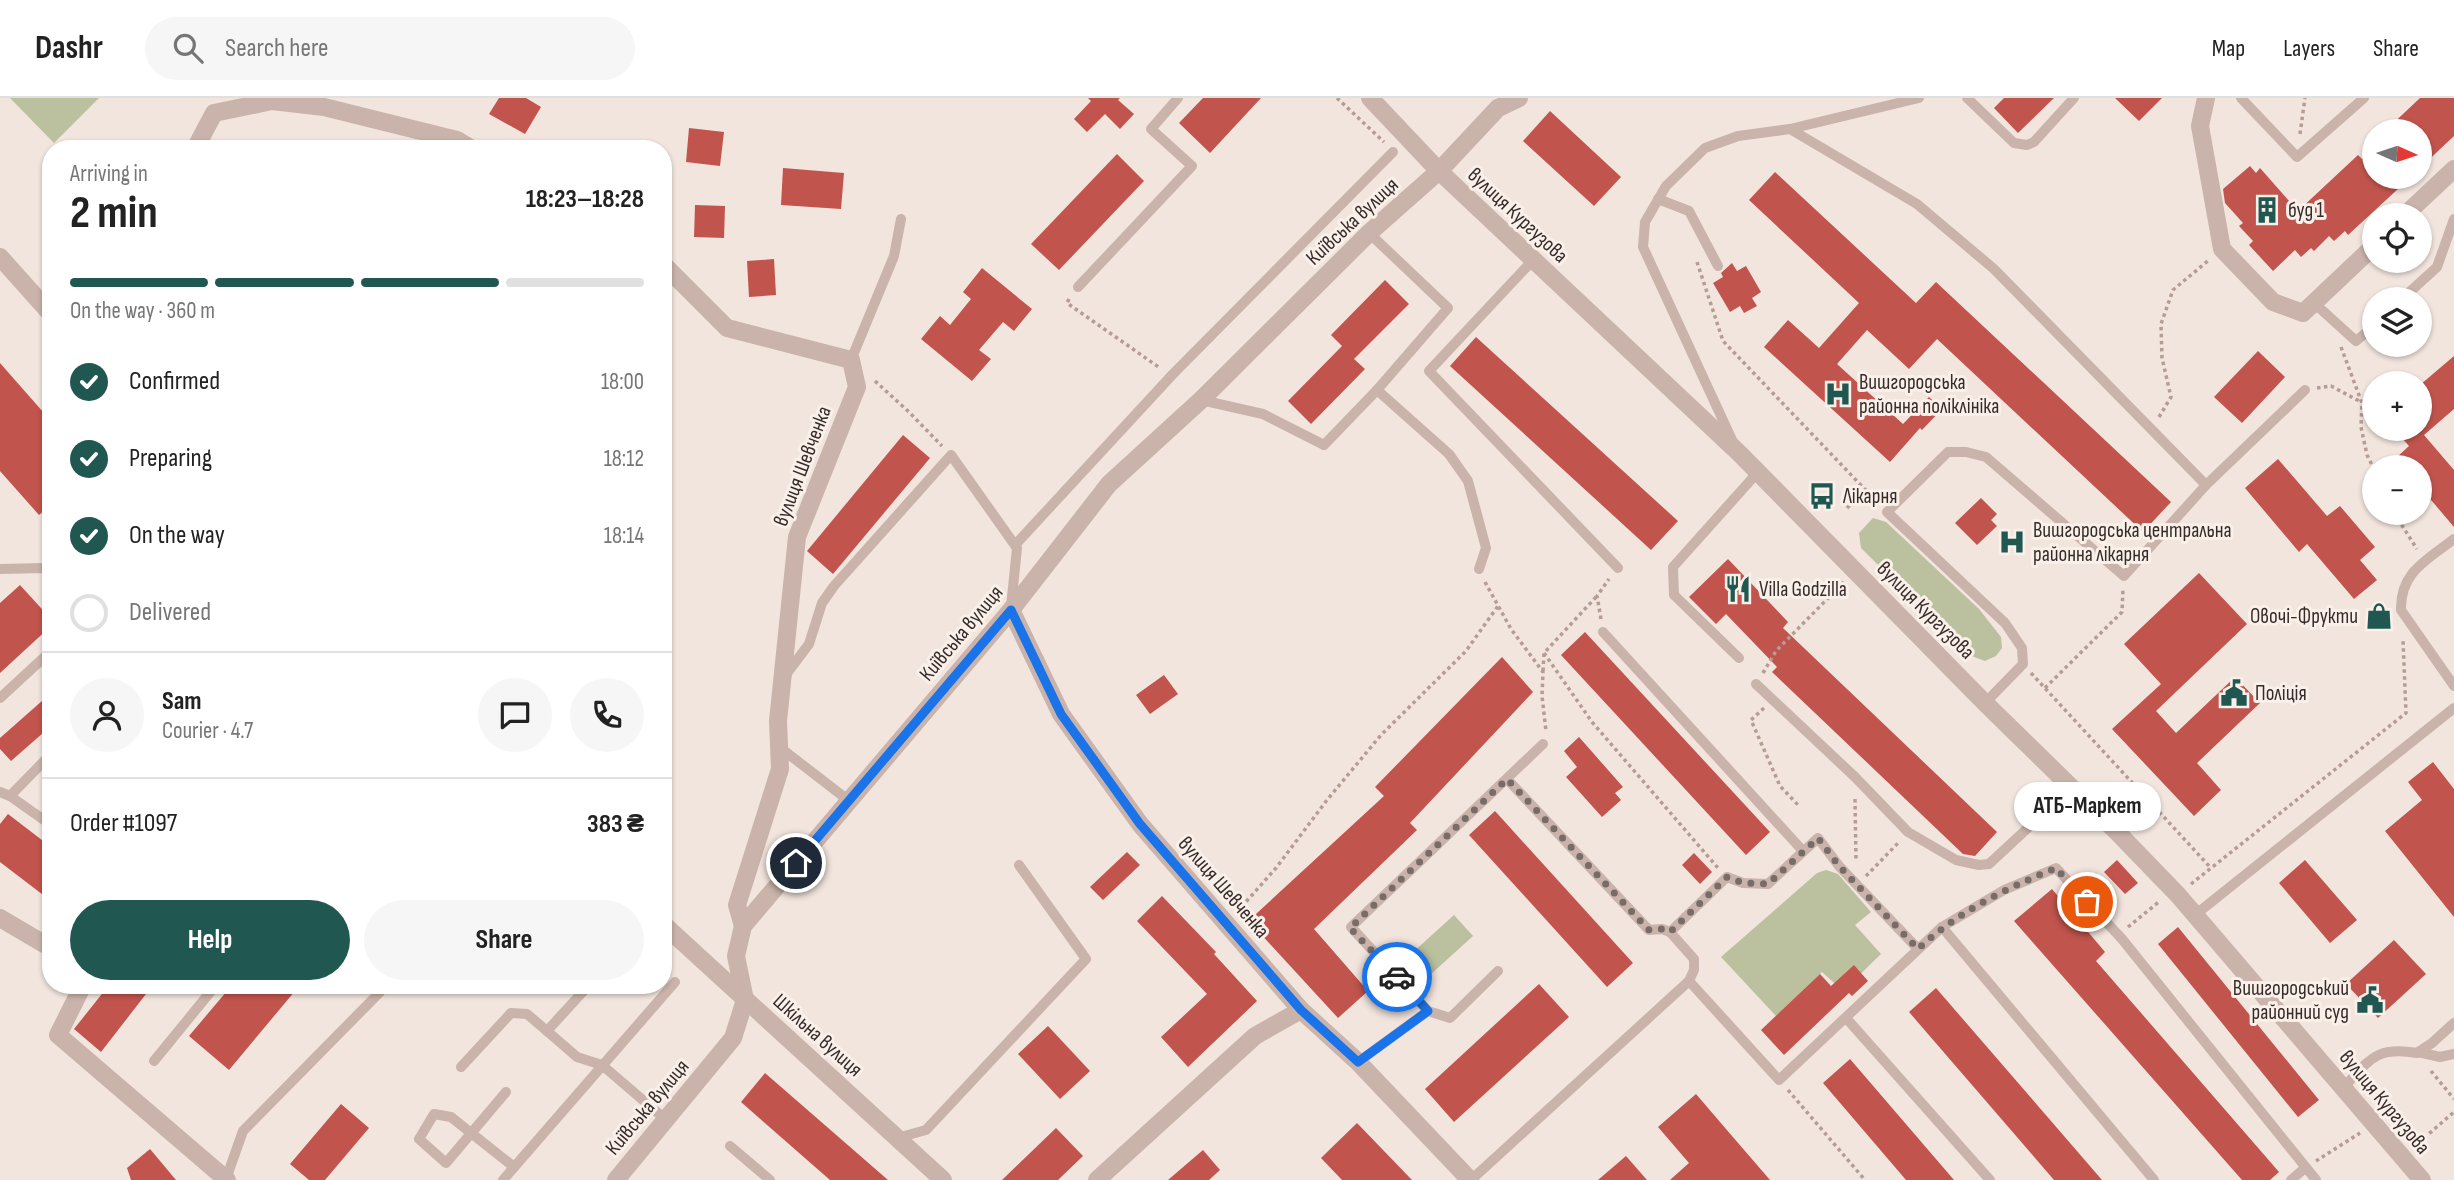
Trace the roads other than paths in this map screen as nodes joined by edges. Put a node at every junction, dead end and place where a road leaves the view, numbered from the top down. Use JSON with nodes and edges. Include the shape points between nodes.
{"nodes":[{"id":1,"x":1178,"y":98,"type":"edge"},
{"id":2,"x":1370,"y":98,"type":"edge"},
{"id":3,"x":1519,"y":98,"type":"edge"},
{"id":4,"x":1919,"y":98,"type":"edge"},
{"id":5,"x":1967,"y":98,"type":"edge"},
{"id":6,"x":2074,"y":98,"type":"edge"},
{"id":7,"x":2206,"y":98,"type":"edge"},
{"id":8,"x":2241,"y":98,"type":"edge"},
{"id":9,"x":2364,"y":98,"type":"edge"},
{"id":10,"x":1790,"y":129,"type":"junction"},
{"id":11,"x":200,"y":140,"type":"edge"},
{"id":12,"x":457,"y":140,"type":"edge"},
{"id":13,"x":1394,"y":152,"type":"dead end"},
{"id":14,"x":2454,"y":169,"type":"edge"},
{"id":15,"x":1439,"y":172,"type":"junction"},
{"id":16,"x":1658,"y":199,"type":"junction"},
{"id":17,"x":2418,"y":203,"type":"edge"},
{"id":18,"x":901,"y":219,"type":"dead end"},
{"id":19,"x":2454,"y":219,"type":"edge"},
{"id":20,"x":1369,"y":233,"type":"junction"},
{"id":21,"x":0,"y":257,"type":"edge"},
{"id":22,"x":2362,"y":257,"type":"edge"},
{"id":23,"x":1533,"y":260,"type":"junction"},
{"id":24,"x":1718,"y":266,"type":"dead end"},
{"id":25,"x":672,"y":273,"type":"edge"},
{"id":26,"x":7,"y":279,"type":"edge"},
{"id":27,"x":1079,"y":286,"type":"road end"},
{"id":28,"x":2415,"y":287,"type":"edge"},
{"id":29,"x":2314,"y":303,"type":"junction"},
{"id":30,"x":42,"y":307,"type":"edge"},
{"id":31,"x":2362,"y":336,"type":"edge"},
{"id":32,"x":851,"y":360,"type":"junction"},
{"id":33,"x":1377,"y":390,"type":"junction"},
{"id":34,"x":2305,"y":390,"type":"road end"},
{"id":35,"x":1201,"y":400,"type":"junction"},
{"id":36,"x":1739,"y":453,"type":"junction"},
{"id":37,"x":1758,"y":472,"type":"junction"},
{"id":38,"x":2206,"y":485,"type":"junction"},
{"id":39,"x":2454,"y":539,"type":"edge"},
{"id":40,"x":1015,"y":545,"type":"junction"},
{"id":41,"x":42,"y":568,"type":"edge"},
{"id":42,"x":1618,"y":568,"type":"road end"},
{"id":43,"x":0,"y":569,"type":"edge"},
{"id":44,"x":1479,"y":569,"type":"road end"},
{"id":45,"x":1011,"y":610,"type":"junction"},
{"id":46,"x":1603,"y":632,"type":"road end"},
{"id":47,"x":1739,"y":658,"type":"dead end"},
{"id":48,"x":42,"y":659,"type":"edge"},
{"id":49,"x":782,"y":680,"type":"junction"},
{"id":50,"x":1756,"y":684,"type":"road end"},
{"id":51,"x":2454,"y":686,"type":"edge"},
{"id":52,"x":0,"y":698,"type":"edge"},
{"id":53,"x":1985,"y":703,"type":"junction"},
{"id":54,"x":2454,"y":708,"type":"edge"},
{"id":55,"x":1543,"y":744,"type":"road end"},
{"id":56,"x":778,"y":746,"type":"junction"},
{"id":57,"x":42,"y":762,"type":"edge"},
{"id":58,"x":1507,"y":779,"type":"junction"},
{"id":59,"x":2072,"y":786,"type":"junction"},
{"id":60,"x":5,"y":794,"type":"edge"},
{"id":61,"x":848,"y":800,"type":"junction"},
{"id":62,"x":42,"y":819,"type":"edge"},
{"id":63,"x":1803,"y":851,"type":"junction"},
{"id":64,"x":1019,"y":865,"type":"dead end"},
{"id":65,"x":2195,"y":915,"type":"junction"},
{"id":66,"x":0,"y":918,"type":"edge"},
{"id":67,"x":743,"y":926,"type":"junction"},
{"id":68,"x":1942,"y":927,"type":"junction"},
{"id":69,"x":672,"y":932,"type":"edge"},
{"id":70,"x":1670,"y":932,"type":"junction"},
{"id":71,"x":42,"y":943,"type":"edge"},
{"id":72,"x":1918,"y":949,"type":"junction"},
{"id":73,"x":1498,"y":971,"type":"dead end"},
{"id":74,"x":1689,"y":981,"type":"junction"},
{"id":75,"x":675,"y":982,"type":"dead end"},
{"id":76,"x":672,"y":985,"type":"edge"},
{"id":77,"x":78,"y":994,"type":"edge"},
{"id":78,"x":209,"y":994,"type":"edge"},
{"id":79,"x":378,"y":994,"type":"edge"},
{"id":80,"x":581,"y":994,"type":"edge"},
{"id":81,"x":664,"y":994,"type":"edge"},
{"id":82,"x":745,"y":1000,"type":"junction"},
{"id":83,"x":1301,"y":1010,"type":"junction"},
{"id":84,"x":1428,"y":1011,"type":"junction"},
{"id":85,"x":1846,"y":1018,"type":"junction"},
{"id":86,"x":2454,"y":1023,"type":"edge"},
{"id":87,"x":547,"y":1031,"type":"junction"},
{"id":88,"x":2417,"y":1052,"type":"junction"},
{"id":89,"x":2454,"y":1054,"type":"edge"},
{"id":90,"x":154,"y":1061,"type":"dead end"},
{"id":91,"x":1358,"y":1062,"type":"junction"},
{"id":92,"x":602,"y":1065,"type":"junction"},
{"id":93,"x":461,"y":1067,"type":"dead end"},
{"id":94,"x":2343,"y":1088,"type":"junction"},
{"id":95,"x":506,"y":1092,"type":"dead end"},
{"id":96,"x":665,"y":1119,"type":"junction"},
{"id":97,"x":471,"y":1133,"type":"junction"},
{"id":98,"x":897,"y":1138,"type":"junction"},
{"id":99,"x":730,"y":1146,"type":"dead end"},
{"id":100,"x":514,"y":1167,"type":"junction"},
{"id":101,"x":2305,"y":1168,"type":"junction"},
{"id":102,"x":226,"y":1180,"type":"edge"},
{"id":103,"x":503,"y":1180,"type":"edge"},
{"id":104,"x":616,"y":1180,"type":"edge"},
{"id":105,"x":770,"y":1180,"type":"edge"},
{"id":106,"x":943,"y":1180,"type":"edge"},
{"id":107,"x":1097,"y":1180,"type":"edge"},
{"id":108,"x":1471,"y":1180,"type":"edge"},
{"id":109,"x":1990,"y":1180,"type":"edge"},
{"id":110,"x":2154,"y":1180,"type":"edge"},
{"id":111,"x":2291,"y":1180,"type":"edge"},
{"id":112,"x":2316,"y":1180,"type":"edge"},
{"id":113,"x":2422,"y":1180,"type":"edge"}],
"edges":[{"from":1,"to":27,"type":"lane","via":[[1151,129],[1192,166]]},
{"from":2,"to":15,"type":"street","name":"вулиця Кургузова"},
{"from":3,"to":15,"type":"street","name":"Київська вулиця","via":[[1498,108]]},
{"from":4,"to":10,"type":"lane"},
{"from":5,"to":6,"type":"lane","via":[[2014,143],[2027,145]]},
{"from":7,"to":29,"type":"street","via":[[2200,126],[2222,249],[2273,302],[2303,313]]},
{"from":8,"to":9,"type":"lane","via":[[2297,157]]},
{"from":10,"to":16,"type":"lane","via":[[1738,136],[1705,148]]},
{"from":10,"to":38,"type":"lane","via":[[1917,204],[1994,269]]},
{"from":11,"to":12,"type":"street","via":[[214,113],[272,101],[324,107]]},
{"from":13,"to":40,"type":"lane","via":[[1173,374]]},
{"from":14,"to":17,"type":"street"},
{"from":15,"to":20,"type":"street","name":"Київська вулиця"},
{"from":15,"to":23,"type":"street","name":"вулиця Кургузова"},
{"from":16,"to":24,"type":"lane","via":[[1689,211]]},
{"from":16,"to":36,"type":"lane","via":[[1645,222],[1643,247]]},
{"from":18,"to":32,"type":"lane","via":[[894,256]]},
{"from":19,"to":28,"type":"lane","via":[[2437,267]]},
{"from":20,"to":33,"type":"lane","via":[[1448,308]]},
{"from":20,"to":35,"type":"street","name":"Київська вулиця"},
{"from":21,"to":26,"type":"street"},
{"from":22,"to":29,"type":"street"},
{"from":23,"to":36,"type":"street","name":"вулиця Кургузова"},
{"from":23,"to":42,"type":"lane","via":[[1429,371]]},
{"from":25,"to":32,"type":"street","via":[[727,328]]},
{"from":26,"to":30,"type":"street"},
{"from":29,"to":31,"type":"lane","via":[[2356,341]]},
{"from":32,"to":49,"type":"street","name":"вулиця Шевченка","via":[[857,387],[797,537]]},
{"from":33,"to":35,"type":"lane","via":[[1324,445],[1263,414]]},
{"from":33,"to":44,"type":"lane","via":[[1449,454],[1468,481],[1486,548]]},
{"from":34,"to":38,"type":"lane"},
{"from":35,"to":45,"type":"street","name":"Київська вулиця","via":[[1109,484]]},
{"from":36,"to":37,"type":"street","name":"вулиця Кургузова"},
{"from":37,"to":47,"type":"lane","via":[[1673,567],[1674,595]]},
{"from":37,"to":53,"type":"street","name":"вулиця Кургузова"},
{"from":38,"to":53,"type":"lane","via":[[2124,576],[1986,457],[1948,452],[1887,512],[2005,623],[2022,648],[2023,664]]},
{"from":39,"to":51,"type":"lane","via":[[2411,573],[2401,597],[2401,610]]},
{"from":40,"to":45,"type":"lane"},
{"from":40,"to":49,"type":"lane","via":[[951,455],[834,586],[822,603],[809,644]]},
{"from":41,"to":43,"type":"lane"},
{"from":45,"to":61,"type":"street","name":"Київська вулиця"},
{"from":45,"to":83,"type":"street","name":"вулиця Шевченка","via":[[1061,714],[1140,824]]},
{"from":46,"to":63,"type":"lane"},
{"from":48,"to":52,"type":"lane"},
{"from":49,"to":56,"type":"street","name":"вулиця Шевченка"},
{"from":50,"to":59,"type":"lane","via":[[1909,832],[1956,860],[1989,864]]},
{"from":53,"to":59,"type":"street","name":"вулиця Кургузова"},
{"from":54,"to":65,"type":"lane"},
{"from":55,"to":58,"type":"lane"},
{"from":56,"to":61,"type":"lane"},
{"from":56,"to":67,"type":"street","name":"вулиця Шевченка","via":[[780,769],[737,905]]},
{"from":57,"to":60,"type":"lane"},
{"from":58,"to":70,"type":"lane","via":[[1649,930]]},
{"from":58,"to":84,"type":"lane","via":[[1350,928]]},
{"from":59,"to":65,"type":"street","name":"вулиця Кургузова"},
{"from":60,"to":62,"type":"lane"},
{"from":61,"to":67,"type":"street","name":"Київська вулиця"},
{"from":63,"to":70,"type":"lane","via":[[1768,884],[1727,877]]},
{"from":63,"to":72,"type":"lane","via":[[1818,838]]},
{"from":64,"to":98,"type":"lane","via":[[1086,959],[926,1130]]},
{"from":65,"to":94,"type":"street","name":"вулиця Кургузова"},
{"from":66,"to":71,"type":"street"},
{"from":67,"to":82,"type":"street","name":"Київська вулиця","via":[[736,956]]},
{"from":68,"to":72,"type":"lane"},
{"from":68,"to":101,"type":"lane","via":[[2004,890],[2056,868],[2118,935]]},
{"from":68,"to":110,"type":"lane"},
{"from":69,"to":82,"type":"street","name":"Шкільна вулиця"},
{"from":70,"to":74,"type":"lane","via":[[1694,959]]},
{"from":72,"to":85,"type":"lane"},
{"from":73,"to":84,"type":"lane","via":[[1450,1018]]},
{"from":74,"to":85,"type":"lane","via":[[1779,1080]]},
{"from":74,"to":108,"type":"lane"},
{"from":75,"to":76,"type":"lane"},
{"from":77,"to":102,"type":"street","via":[[58,1035]]},
{"from":78,"to":90,"type":"lane"},
{"from":79,"to":102,"type":"lane","via":[[243,1131]]},
{"from":80,"to":87,"type":"lane"},
{"from":81,"to":92,"type":"lane"},
{"from":82,"to":96,"type":"street","name":"Київська вулиця","via":[[733,1038]]},
{"from":82,"to":98,"type":"street","name":"Шкільна вулиця"},
{"from":83,"to":91,"type":"street","name":"вулиця Шевченка"},
{"from":83,"to":107,"type":"street","via":[[1255,1036]]},
{"from":84,"to":91,"type":"lane"},
{"from":85,"to":109,"type":"lane"},
{"from":86,"to":88,"type":"lane"},
{"from":87,"to":92,"type":"lane","via":[[577,1057]]},
{"from":87,"to":93,"type":"lane","via":[[527,1014],[511,1013]]},
{"from":88,"to":89,"type":"lane","via":[[2440,1057]]},
{"from":88,"to":94,"type":"lane","via":[[2379,1053]]},
{"from":91,"to":108,"type":"street","name":"вулиця Шевченка"},
{"from":92,"to":96,"type":"lane"},
{"from":92,"to":100,"type":"lane"},
{"from":94,"to":113,"type":"street","name":"вулиця Кургузова"},
{"from":95,"to":97,"type":"lane"},
{"from":96,"to":104,"type":"street","name":"Київська вулиця"},
{"from":97,"to":97,"type":"lane","via":[[451,1117],[434,1114],[419,1139],[446,1163]]},
{"from":97,"to":100,"type":"lane"},
{"from":98,"to":106,"type":"street","name":"Шкільна вулиця"},
{"from":99,"to":105,"type":"lane"},
{"from":100,"to":103,"type":"lane"},
{"from":101,"to":111,"type":"lane"},
{"from":101,"to":112,"type":"lane"}]}
